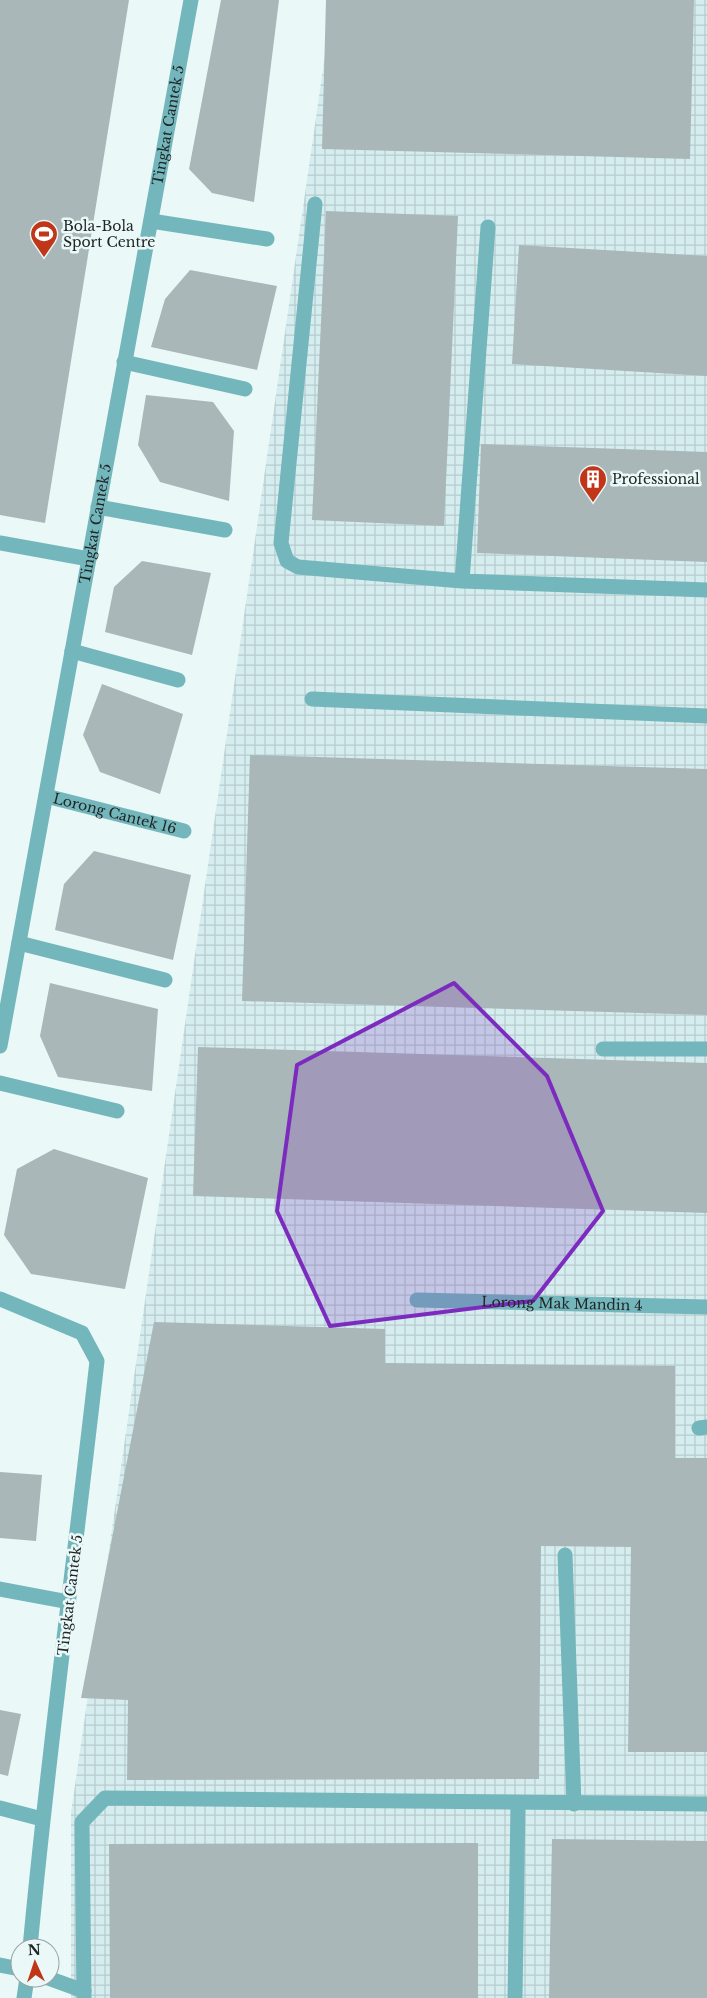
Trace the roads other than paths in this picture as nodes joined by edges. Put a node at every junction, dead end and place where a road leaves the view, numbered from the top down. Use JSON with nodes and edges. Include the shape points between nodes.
{"nodes":[{"id":1,"x":191,"y":0,"type":"edge"},
{"id":2,"x":315,"y":204,"type":"dead end"},
{"id":3,"x":150,"y":221,"type":"junction"},
{"id":4,"x":488,"y":226,"type":"dead end"},
{"id":5,"x":267,"y":239,"type":"dead end"},
{"id":6,"x":124,"y":362,"type":"junction"},
{"id":7,"x":245,"y":389,"type":"dead end"},
{"id":8,"x":98,"y":507,"type":"junction"},
{"id":9,"x":225,"y":530,"type":"dead end"},
{"id":10,"x":0,"y":543,"type":"edge"},
{"id":11,"x":89,"y":559,"type":"junction"},
{"id":12,"x":462,"y":581,"type":"junction"},
{"id":13,"x":707,"y":590,"type":"edge"},
{"id":14,"x":72,"y":651,"type":"junction"},
{"id":15,"x":178,"y":680,"type":"dead end"},
{"id":16,"x":312,"y":700,"type":"dead end"},
{"id":17,"x":707,"y":716,"type":"edge"},
{"id":18,"x":46,"y":796,"type":"junction"},
{"id":19,"x":184,"y":832,"type":"dead end"},
{"id":20,"x":19,"y":942,"type":"junction"},
{"id":21,"x":165,"y":980,"type":"dead end"},
{"id":22,"x":0,"y":1046,"type":"edge"},
{"id":23,"x":603,"y":1049,"type":"dead end"},
{"id":24,"x":707,"y":1049,"type":"edge"},
{"id":25,"x":0,"y":1083,"type":"edge"},
{"id":26,"x":117,"y":1111,"type":"dead end"},
{"id":27,"x":0,"y":1299,"type":"edge"},
{"id":28,"x":417,"y":1300,"type":"dead end"},
{"id":29,"x":707,"y":1307,"type":"edge"},
{"id":30,"x":565,"y":1555,"type":"dead end"},
{"id":31,"x":0,"y":1589,"type":"edge"},
{"id":32,"x":70,"y":1602,"type":"junction"},
{"id":33,"x":518,"y":1803,"type":"junction"},
{"id":34,"x":574,"y":1804,"type":"junction"},
{"id":35,"x":707,"y":1804,"type":"edge"},
{"id":36,"x":0,"y":1808,"type":"edge"},
{"id":37,"x":42,"y":1819,"type":"junction"},
{"id":38,"x":31,"y":1938,"type":"edge"},
{"id":39,"x":60,"y":1984,"type":"edge"},
{"id":40,"x":84,"y":1995,"type":"edge"},
{"id":41,"x":515,"y":1998,"type":"edge"}],
"edges":[{"from":1,"to":3,"type":"street","name":"Tingkat Cantek 5"},
{"from":2,"to":12,"type":"street","via":[[281,543],[287,561],[298,567]]},
{"from":3,"to":5,"type":"street"},
{"from":3,"to":6,"type":"street","name":"Tingkat Cantek 5"},
{"from":4,"to":12,"type":"street"},
{"from":6,"to":7,"type":"street"},
{"from":6,"to":8,"type":"street","name":"Tingkat Cantek 5"},
{"from":8,"to":9,"type":"street"},
{"from":8,"to":11,"type":"street","name":"Tingkat Cantek 5"},
{"from":10,"to":11,"type":"street"},
{"from":11,"to":14,"type":"street","name":"Tingkat Cantek 5"},
{"from":12,"to":13,"type":"street"},
{"from":14,"to":15,"type":"street"},
{"from":14,"to":18,"type":"street","name":"Tingkat Cantek 5"},
{"from":16,"to":17,"type":"street"},
{"from":18,"to":19,"type":"street","name":"Lorong Cantek 16"},
{"from":18,"to":20,"type":"street","name":"Tingkat Cantek 5"},
{"from":20,"to":21,"type":"street"},
{"from":20,"to":22,"type":"street","name":"Tingkat Cantek 5"},
{"from":23,"to":24,"type":"street"},
{"from":25,"to":26,"type":"street"},
{"from":27,"to":32,"type":"street","name":"Tingkat Cantek 5","via":[[82,1333],[97,1361]]},
{"from":28,"to":29,"type":"street","name":"Lorong Mak Mandin 4"},
{"from":30,"to":34,"type":"street"},
{"from":31,"to":32,"type":"street"},
{"from":32,"to":37,"type":"street","name":"Tingkat Cantek 5"},
{"from":33,"to":34,"type":"street"},
{"from":33,"to":40,"type":"street","via":[[105,1798],[82,1822]]},
{"from":33,"to":41,"type":"street"},
{"from":34,"to":35,"type":"street"},
{"from":36,"to":37,"type":"street"},
{"from":37,"to":38,"type":"street","name":"Tingkat Cantek 5"},
{"from":39,"to":40,"type":"street"}]}
